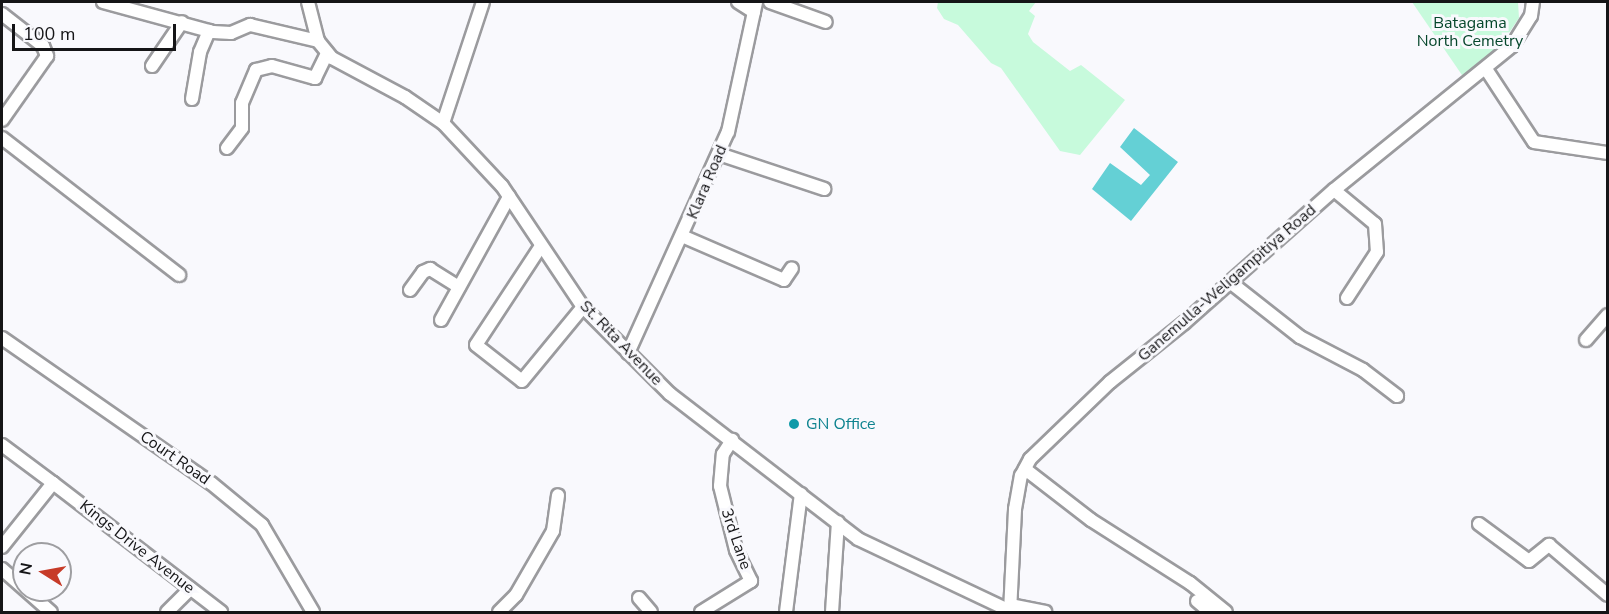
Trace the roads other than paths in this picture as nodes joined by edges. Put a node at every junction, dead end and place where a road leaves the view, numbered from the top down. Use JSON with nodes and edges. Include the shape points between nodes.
{"nodes":[{"id":1,"x":103,"y":2,"type":"edge"},
{"id":2,"x":308,"y":2,"type":"edge"},
{"id":3,"x":483,"y":2,"type":"edge"},
{"id":4,"x":738,"y":2,"type":"edge"},
{"id":5,"x":770,"y":2,"type":"edge"},
{"id":6,"x":1533,"y":2,"type":"edge"},
{"id":7,"x":755,"y":7,"type":"edge"},
{"id":8,"x":2,"y":14,"type":"edge"},
{"id":9,"x":182,"y":22,"type":"junction"},
{"id":10,"x":826,"y":22,"type":"dead end"},
{"id":11,"x":208,"y":31,"type":"junction"},
{"id":12,"x":318,"y":41,"type":"junction"},
{"id":13,"x":327,"y":53,"type":"junction"},
{"id":14,"x":152,"y":66,"type":"dead end"},
{"id":15,"x":1486,"y":69,"type":"junction"},
{"id":16,"x":192,"y":99,"type":"dead end"},
{"id":17,"x":2,"y":120,"type":"edge"},
{"id":18,"x":443,"y":123,"type":"junction"},
{"id":19,"x":2,"y":138,"type":"edge"},
{"id":20,"x":227,"y":148,"type":"dead end"},
{"id":21,"x":1608,"y":153,"type":"edge"},
{"id":22,"x":719,"y":154,"type":"junction"},
{"id":23,"x":824,"y":189,"type":"dead end"},
{"id":24,"x":1334,"y":190,"type":"junction"},
{"id":25,"x":509,"y":197,"type":"junction"},
{"id":26,"x":682,"y":236,"type":"junction"},
{"id":27,"x":541,"y":246,"type":"junction"},
{"id":28,"x":792,"y":268,"type":"dead end"},
{"id":29,"x":179,"y":275,"type":"dead end"},
{"id":30,"x":1230,"y":282,"type":"junction"},
{"id":31,"x":459,"y":287,"type":"junction"},
{"id":32,"x":410,"y":290,"type":"dead end"},
{"id":33,"x":1347,"y":298,"type":"dead end"},
{"id":34,"x":583,"y":308,"type":"junction"},
{"id":35,"x":1608,"y":315,"type":"edge"},
{"id":36,"x":441,"y":320,"type":"dead end"},
{"id":37,"x":2,"y":338,"type":"edge"},
{"id":38,"x":1586,"y":340,"type":"dead end"},
{"id":39,"x":628,"y":354,"type":"junction"},
{"id":40,"x":1397,"y":396,"type":"dead end"},
{"id":41,"x":732,"y":440,"type":"junction"},
{"id":42,"x":2,"y":445,"type":"edge"},
{"id":43,"x":1025,"y":469,"type":"junction"},
{"id":44,"x":53,"y":483,"type":"junction"},
{"id":45,"x":801,"y":494,"type":"junction"},
{"id":46,"x":558,"y":495,"type":"dead end"},
{"id":47,"x":838,"y":522,"type":"junction"},
{"id":48,"x":1479,"y":524,"type":"dead end"},
{"id":49,"x":2,"y":547,"type":"edge"},
{"id":50,"x":2,"y":569,"type":"edge"},
{"id":51,"x":190,"y":588,"type":"junction"},
{"id":52,"x":1608,"y":595,"type":"edge"},
{"id":53,"x":639,"y":598,"type":"dead end"},
{"id":54,"x":1197,"y":601,"type":"dead end"},
{"id":55,"x":1010,"y":609,"type":"edge"},
{"id":56,"x":51,"y":612,"type":"edge"},
{"id":57,"x":167,"y":612,"type":"edge"},
{"id":58,"x":221,"y":612,"type":"edge"},
{"id":59,"x":313,"y":612,"type":"edge"},
{"id":60,"x":499,"y":612,"type":"edge"},
{"id":61,"x":651,"y":612,"type":"edge"},
{"id":62,"x":701,"y":612,"type":"edge"},
{"id":63,"x":786,"y":612,"type":"edge"},
{"id":64,"x":832,"y":612,"type":"edge"},
{"id":65,"x":1045,"y":612,"type":"edge"},
{"id":66,"x":1210,"y":612,"type":"edge"},
{"id":67,"x":1226,"y":612,"type":"edge"}],
"edges":[{"from":1,"to":9,"type":"street"},
{"from":2,"to":12,"type":"street","name":"St. Rita Avenue"},
{"from":3,"to":18,"type":"street"},
{"from":4,"to":7,"type":"street"},
{"from":5,"to":10,"type":"street"},
{"from":6,"to":15,"type":"street","name":"Ganemulla-Weligampitiya Road","via":[[1524,29],[1512,46]]},
{"from":7,"to":22,"type":"street","name":"Klara Road","via":[[736,108]]},
{"from":8,"to":17,"type":"street","via":[[43,46],[47,56]]},
{"from":9,"to":11,"type":"street"},
{"from":9,"to":14,"type":"street"},
{"from":11,"to":12,"type":"street","via":[[231,33],[250,25]]},
{"from":11,"to":16,"type":"street"},
{"from":12,"to":13,"type":"street","name":"St. Rita Avenue"},
{"from":13,"to":18,"type":"street","name":"St. Rita Avenue"},
{"from":13,"to":20,"type":"street","via":[[315,78],[283,67],[263,66],[256,70],[242,103],[242,128]]},
{"from":15,"to":21,"type":"street","via":[[1534,142]]},
{"from":15,"to":24,"type":"street","name":"Ganemulla-Weligampitiya Road"},
{"from":18,"to":25,"type":"street","name":"St. Rita Avenue"},
{"from":19,"to":29,"type":"street"},
{"from":22,"to":23,"type":"street"},
{"from":22,"to":26,"type":"street","name":"Klara Road"},
{"from":24,"to":30,"type":"street","name":"Ganemulla-Weligampitiya Road"},
{"from":24,"to":33,"type":"street","via":[[1375,224],[1377,252]]},
{"from":25,"to":27,"type":"street","name":"St. Rita Avenue"},
{"from":25,"to":31,"type":"street"},
{"from":26,"to":28,"type":"street","via":[[784,280]]},
{"from":26,"to":39,"type":"street","name":"Klara Road"},
{"from":27,"to":34,"type":"street","name":"St. Rita Avenue"},
{"from":27,"to":34,"type":"street","via":[[476,345],[522,381]]},
{"from":30,"to":40,"type":"street","via":[[1300,337],[1363,370]]},
{"from":30,"to":43,"type":"street","name":"Ganemulla-Weligampitiya Road","via":[[1110,382],[1030,459]]},
{"from":31,"to":32,"type":"street","via":[[430,268]]},
{"from":31,"to":36,"type":"street"},
{"from":34,"to":39,"type":"street","name":"St. Rita Avenue"},
{"from":35,"to":38,"type":"street"},
{"from":37,"to":59,"type":"street","name":"Court Road","via":[[211,483],[262,525]]},
{"from":39,"to":41,"type":"street","name":"St. Rita Avenue","via":[[670,393]]},
{"from":41,"to":45,"type":"street","name":"St. Rita Avenue"},
{"from":41,"to":62,"type":"street","name":"3rd Lane","via":[[723,454],[720,486],[736,549],[751,581]]},
{"from":42,"to":44,"type":"street","name":"Kings Drive Avenue"},
{"from":43,"to":55,"type":"street","name":"Ganemulla-Weligampitiya Road","via":[[1015,509]]},
{"from":43,"to":67,"type":"street","via":[[1091,520],[1190,583]]},
{"from":44,"to":49,"type":"street"},
{"from":44,"to":51,"type":"street","name":"Kings Drive Avenue"},
{"from":45,"to":47,"type":"street","name":"St. Rita Avenue"},
{"from":45,"to":63,"type":"street"},
{"from":46,"to":60,"type":"street","via":[[553,531],[516,595]]},
{"from":47,"to":55,"type":"street","name":"St. Rita Avenue","via":[[858,539]]},
{"from":47,"to":64,"type":"street"},
{"from":48,"to":52,"type":"street","via":[[1529,561],[1549,545]]},
{"from":50,"to":56,"type":"street"},
{"from":51,"to":57,"type":"street"},
{"from":51,"to":58,"type":"street","name":"Kings Drive Avenue"},
{"from":53,"to":61,"type":"street"},
{"from":54,"to":66,"type":"street"},
{"from":55,"to":65,"type":"street","name":"St. Rita Avenue"}]}
